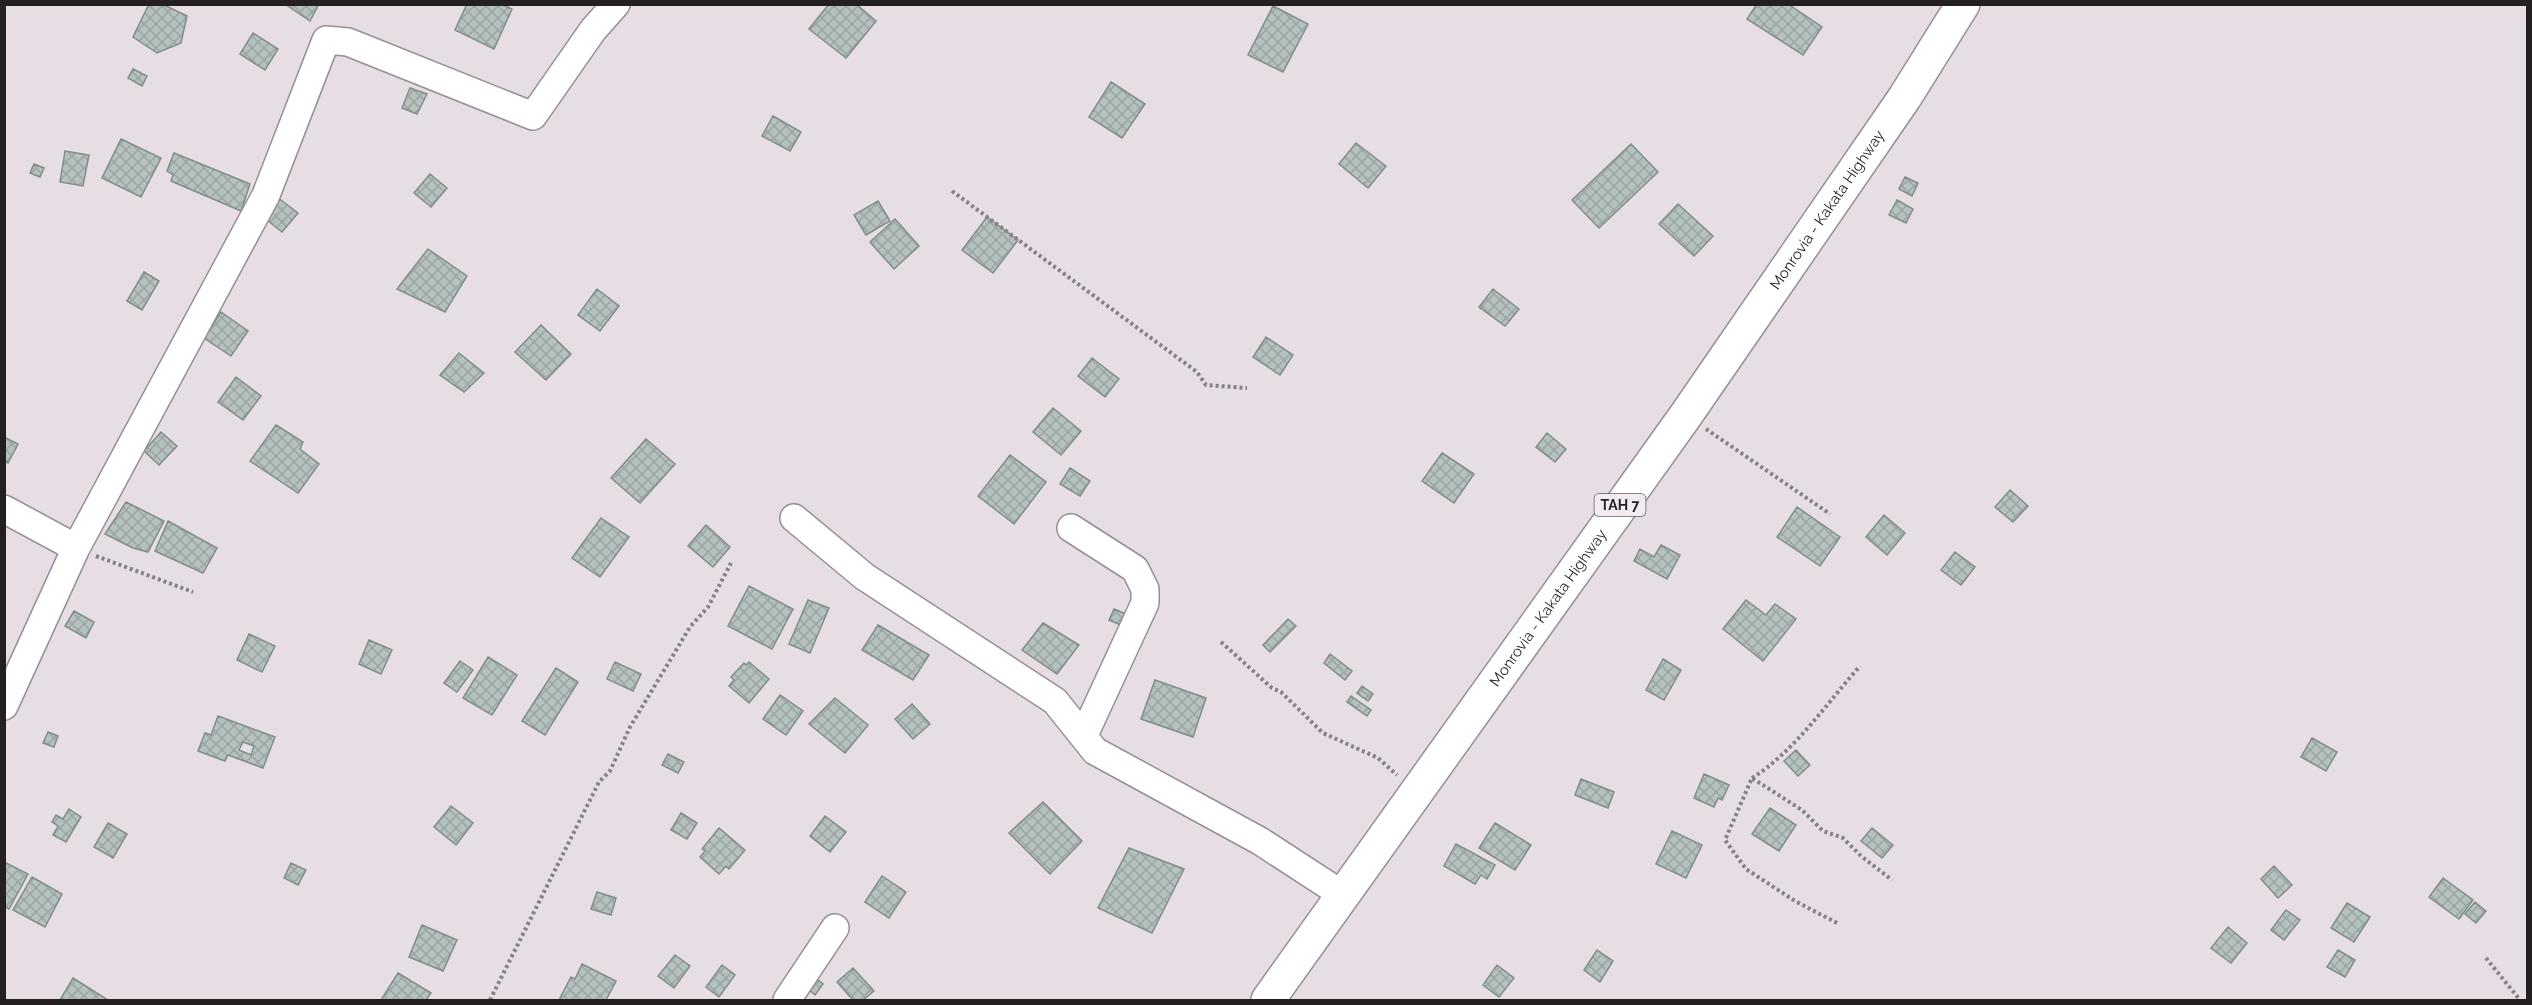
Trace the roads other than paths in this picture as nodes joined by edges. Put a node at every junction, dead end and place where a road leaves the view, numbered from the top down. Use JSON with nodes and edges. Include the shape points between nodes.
{"nodes":[{"id":1,"x":616,"y":4,"type":"edge"},
{"id":2,"x":1963,"y":4,"type":"edge"},
{"id":3,"x":4,"y":509,"type":"edge"},
{"id":4,"x":794,"y":518,"type":"dead end"},
{"id":5,"x":1071,"y":528,"type":"dead end"},
{"id":6,"x":76,"y":548,"type":"junction"},
{"id":7,"x":4,"y":706,"type":"edge"},
{"id":8,"x":1084,"y":735,"type":"junction"},
{"id":9,"x":1343,"y":895,"type":"junction"},
{"id":10,"x":835,"y":928,"type":"dead end"},
{"id":11,"x":787,"y":1000,"type":"edge"},
{"id":12,"x":1268,"y":1000,"type":"edge"}],
"edges":[{"from":1,"to":6,"type":"street","via":[[533,116],[348,42],[326,40],[266,195]]},
{"from":2,"to":9,"type":"highway","name":"Monrovia - Kakata Highway","number":"TAH 7","via":[[1905,97],[1686,415]]},
{"from":3,"to":6,"type":"street"},
{"from":4,"to":8,"type":"street","via":[[866,577],[1055,701]]},
{"from":5,"to":8,"type":"street","via":[[1135,569],[1145,589],[1145,603]]},
{"from":6,"to":7,"type":"street"},
{"from":8,"to":9,"type":"street","via":[[1095,752],[1260,841]]},
{"from":9,"to":12,"type":"highway","name":"Monrovia - Kakata Highway","number":"TAH 7"},
{"from":10,"to":11,"type":"street"}]}
